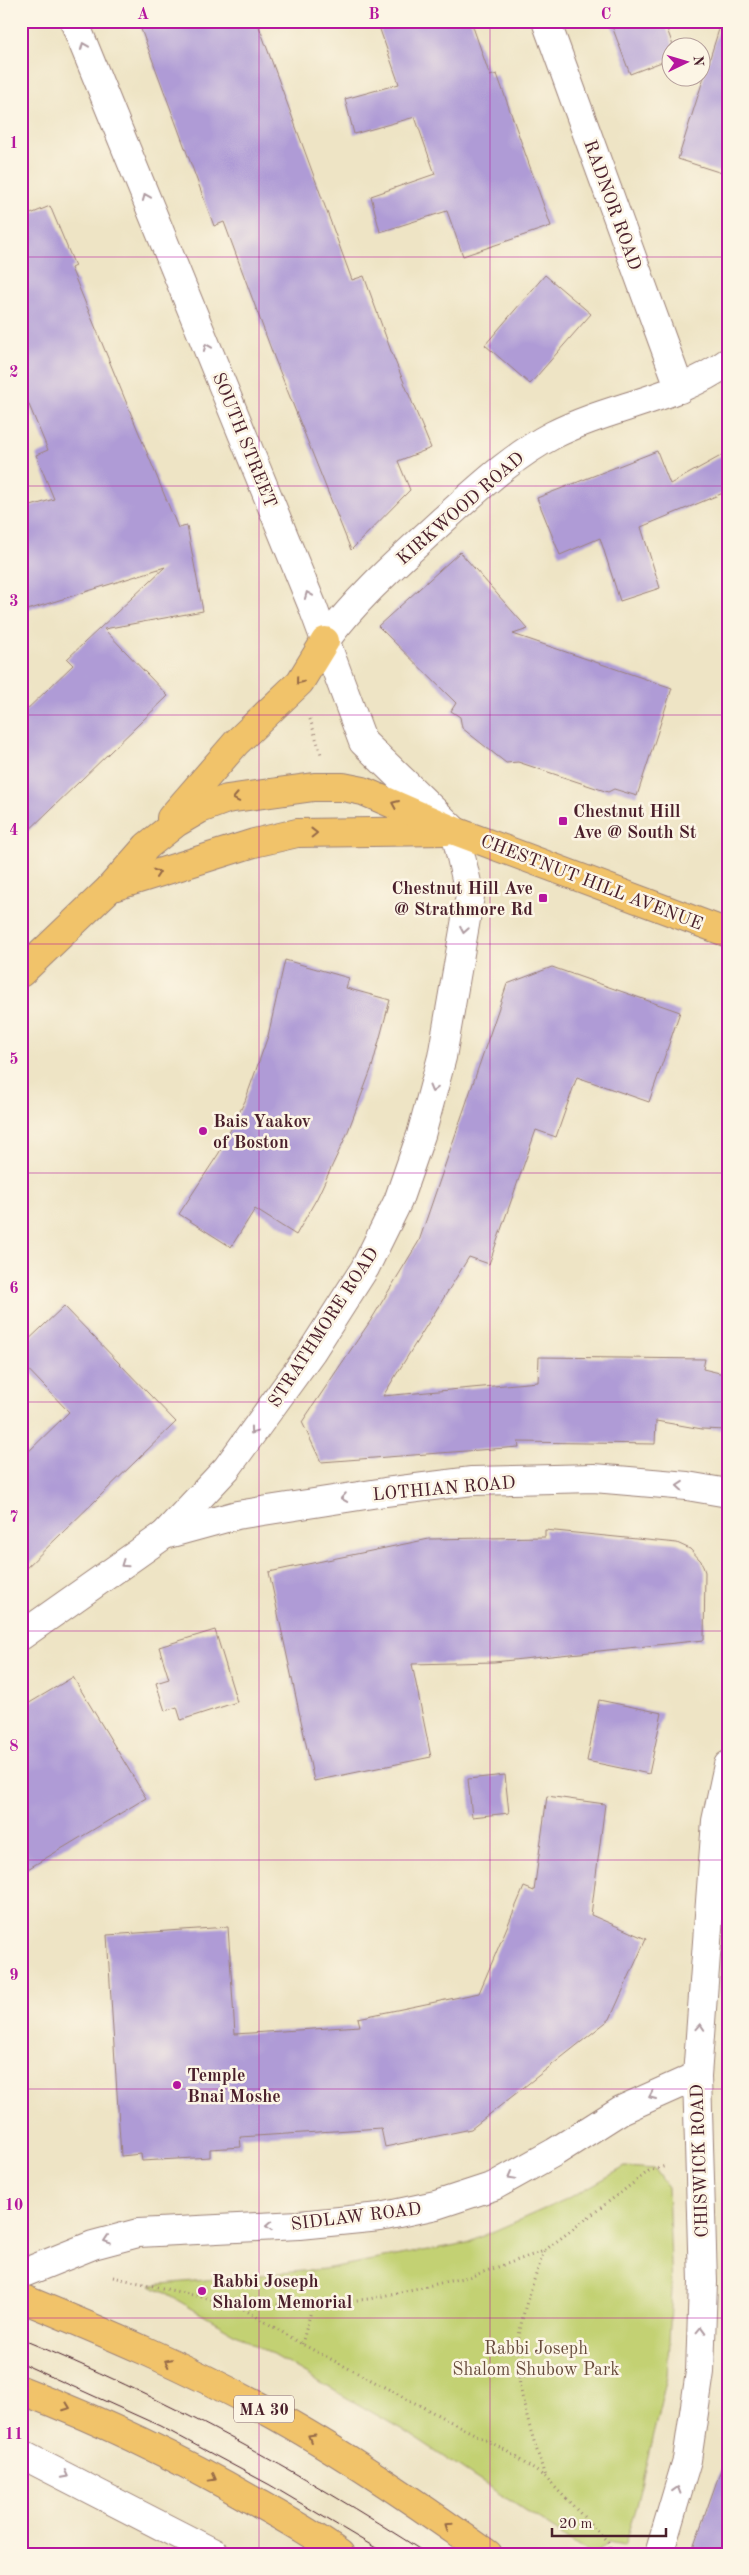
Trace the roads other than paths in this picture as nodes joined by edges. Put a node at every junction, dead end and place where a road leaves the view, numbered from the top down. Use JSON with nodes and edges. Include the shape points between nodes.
{"nodes":[{"id":1,"x":74,"y":21,"type":"edge"},
{"id":2,"x":546,"y":21,"type":"edge"},
{"id":3,"x":728,"y":362,"type":"edge"},
{"id":4,"x":680,"y":389,"type":"junction"},
{"id":5,"x":325,"y":640,"type":"junction"},
{"id":6,"x":455,"y":831,"type":"junction"},
{"id":7,"x":146,"y":846,"type":"junction"},
{"id":8,"x":110,"y":888,"type":"junction"},
{"id":9,"x":728,"y":933,"type":"edge"},
{"id":10,"x":21,"y":973,"type":"edge"},
{"id":11,"x":728,"y":1493,"type":"edge"},
{"id":12,"x":164,"y":1536,"type":"junction"},
{"id":13,"x":21,"y":1636,"type":"edge"},
{"id":14,"x":728,"y":1766,"type":"edge"},
{"id":15,"x":697,"y":2076,"type":"junction"},
{"id":16,"x":21,"y":2274,"type":"edge"},
{"id":17,"x":21,"y":2298,"type":"edge"},
{"id":18,"x":21,"y":2390,"type":"edge"},
{"id":19,"x":21,"y":2454,"type":"edge"},
{"id":20,"x":216,"y":2554,"type":"edge"},
{"id":21,"x":340,"y":2554,"type":"edge"},
{"id":22,"x":488,"y":2554,"type":"edge"},
{"id":23,"x":658,"y":2554,"type":"edge"}],
"edges":[{"from":5,"to":1,"type":"street","name":"SOUTH STREET","one_way":true},
{"from":2,"to":4,"type":"street","name":"RADNOR ROAD"},
{"from":3,"to":4,"type":"street","name":"KIRKWOOD ROAD","via":[[710,375]]},
{"from":4,"to":5,"type":"street","name":"KIRKWOOD ROAD","via":[[590,419],[524,452],[496,473],[384,574],[349,609]]},
{"from":5,"to":6,"type":"street","name":"SOUTH STREET","via":[[363,742]]},
{"from":5,"to":7,"type":"main road","one_way":true,"via":[[300,682],[236,743]]},
{"from":6,"to":7,"type":"main road","name":"CHESTNUT HILL AVENUE","one_way":true,"via":[[363,791],[314,787],[258,794],[209,806],[176,823]]},
{"from":8,"to":6,"type":"main road","name":"CHESTNUT HILL AVENUE","one_way":true,"via":[[254,843],[297,833]]},
{"from":6,"to":9,"type":"main road","name":"CHESTNUT HILL AVENUE"},
{"from":6,"to":12,"type":"street","name":"STRATHMORE ROAD","one_way":true,"via":[[470,896],[442,1057],[421,1135],[398,1201],[365,1268],[312,1351],[227,1468]]},
{"from":7,"to":8,"type":"main road","name":"CHESTNUT HILL AVENUE"},
{"from":8,"to":10,"type":"main road","name":"CHESTNUT HILL AVENUE"},
{"from":11,"to":12,"type":"street","name":"LOTHIAN ROAD","one_way":true,"via":[[594,1478],[472,1481],[237,1515]]},
{"from":12,"to":13,"type":"street","name":"STRATHMORE ROAD","one_way":true},
{"from":15,"to":14,"type":"street","name":"CHISWICK ROAD","one_way":true,"via":[[716,1821]]},
{"from":15,"to":16,"type":"street","name":"SIDLAW ROAD","one_way":true,"via":[[621,2110],[494,2186],[436,2206],[380,2217],[299,2225],[138,2234],[93,2245]]},
{"from":23,"to":15,"type":"street","name":"CHISWICK ROAD","one_way":true,"via":[[687,2460],[700,2372],[703,2282]]},
{"from":22,"to":17,"type":"main road","number":"MA 30","one_way":true,"via":[[346,2458],[265,2410],[126,2341]]},
{"from":18,"to":21,"type":"main road","one_way":true,"via":[[90,2416],[208,2474],[316,2536]]},
{"from":19,"to":20,"type":"street","one_way":true}]}
